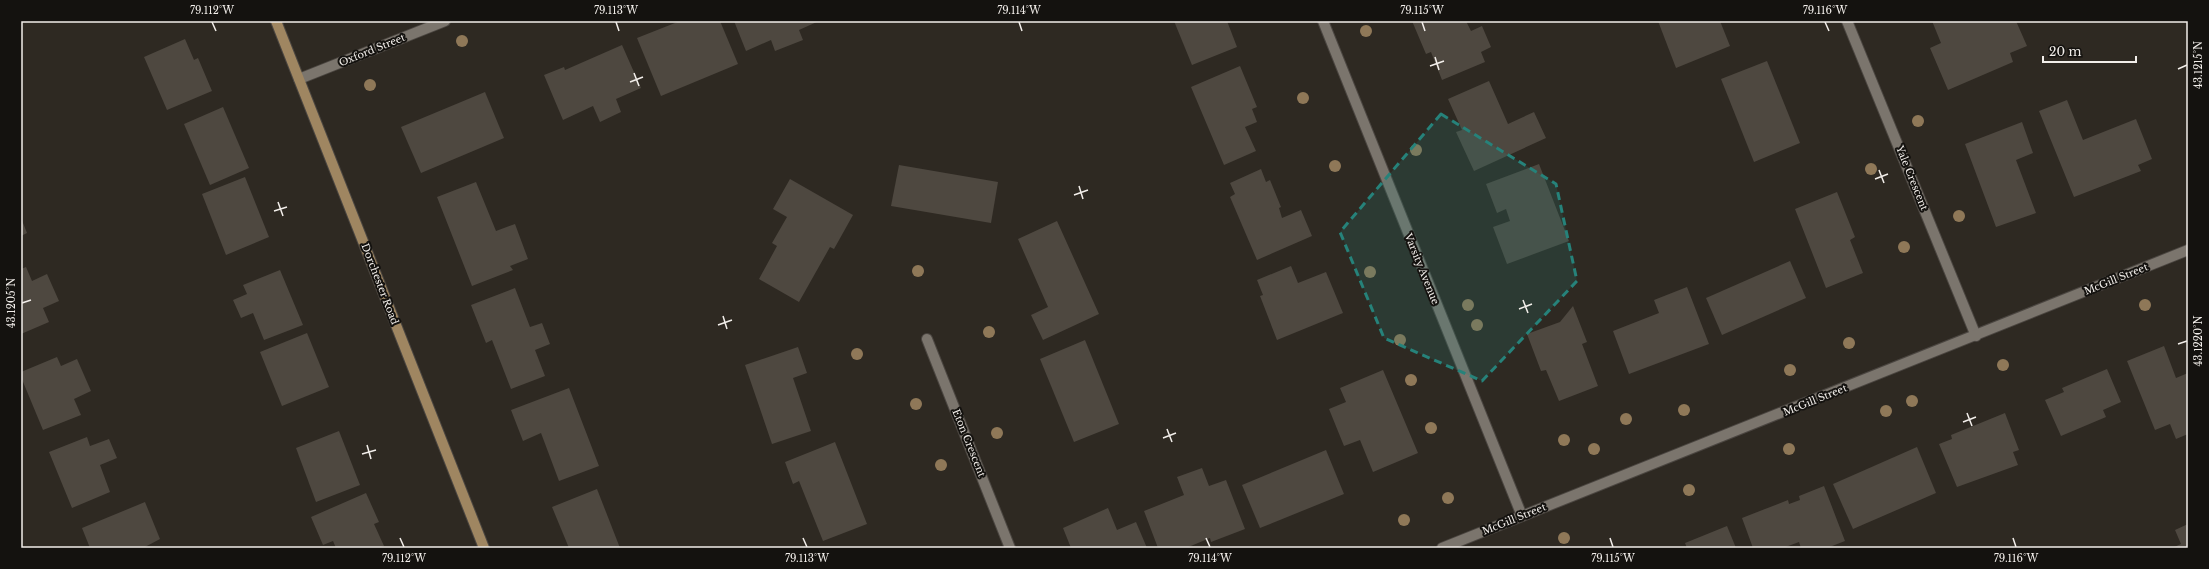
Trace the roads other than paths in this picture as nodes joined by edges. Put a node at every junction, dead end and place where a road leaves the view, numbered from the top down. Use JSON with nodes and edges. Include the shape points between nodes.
{"nodes":[{"id":1,"x":276,"y":21,"type":"edge"},
{"id":2,"x":445,"y":21,"type":"edge"},
{"id":3,"x":1323,"y":21,"type":"edge"},
{"id":4,"x":1847,"y":21,"type":"edge"},
{"id":5,"x":299,"y":79,"type":"junction"},
{"id":6,"x":2188,"y":250,"type":"edge"},
{"id":7,"x":1976,"y":336,"type":"junction"},
{"id":8,"x":927,"y":339,"type":"dead end"},
{"id":9,"x":1522,"y":516,"type":"junction"},
{"id":10,"x":484,"y":548,"type":"edge"},
{"id":11,"x":1010,"y":548,"type":"edge"},
{"id":12,"x":1442,"y":548,"type":"edge"}],
"edges":[{"from":1,"to":5,"type":"main road","name":"Dorchester Road"},
{"from":2,"to":5,"type":"street","name":"Oxford Street"},
{"from":3,"to":9,"type":"street","name":"Varsity Avenue"},
{"from":4,"to":7,"type":"street","name":"Yale Crescent"},
{"from":5,"to":10,"type":"main road","name":"Dorchester Road"},
{"from":6,"to":7,"type":"street","name":"McGill Street"},
{"from":7,"to":9,"type":"street","name":"McGill Street"},
{"from":8,"to":11,"type":"street","name":"Eton Crescent"},
{"from":9,"to":12,"type":"street","name":"McGill Street"}]}
